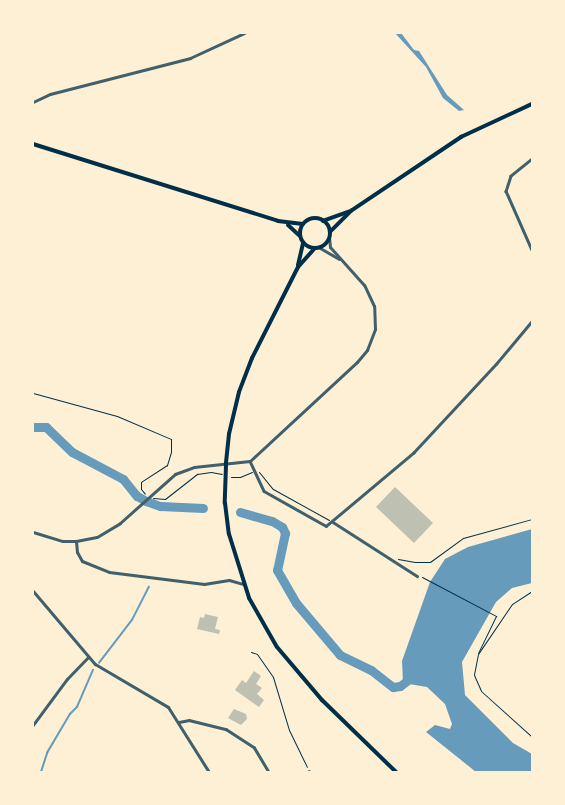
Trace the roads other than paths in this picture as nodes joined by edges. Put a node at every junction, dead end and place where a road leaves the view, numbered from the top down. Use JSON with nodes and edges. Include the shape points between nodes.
{"nodes":[{"id":1,"x":244,"y":33,"type":"edge"},
{"id":2,"x":33,"y":102,"type":"edge"},
{"id":3,"x":532,"y":104,"type":"edge"},
{"id":4,"x":33,"y":144,"type":"edge"},
{"id":5,"x":532,"y":159,"type":"edge"},
{"id":6,"x":351,"y":211,"type":"junction"},
{"id":7,"x":278,"y":221,"type":"junction"},
{"id":8,"x":323,"y":221,"type":"junction"},
{"id":9,"x":303,"y":224,"type":"junction"},
{"id":10,"x":330,"y":232,"type":"junction"},
{"id":11,"x":300,"y":236,"type":"junction"},
{"id":12,"x":329,"y":238,"type":"junction"},
{"id":13,"x":303,"y":243,"type":"junction"},
{"id":14,"x":317,"y":248,"type":"junction"},
{"id":15,"x":532,"y":250,"type":"edge"},
{"id":16,"x":345,"y":264,"type":"junction"},
{"id":17,"x":298,"y":267,"type":"junction"},
{"id":18,"x":532,"y":321,"type":"edge"},
{"id":19,"x":250,"y":461,"type":"junction"},
{"id":20,"x":333,"y":522,"type":"junction"},
{"id":21,"x":33,"y":532,"type":"edge"},
{"id":22,"x":76,"y":541,"type":"junction"},
{"id":23,"x":417,"y":576,"type":"dead end"},
{"id":24,"x":243,"y":584,"type":"junction"},
{"id":25,"x":33,"y":591,"type":"edge"},
{"id":26,"x":88,"y":657,"type":"junction"},
{"id":27,"x":179,"y":722,"type":"junction"},
{"id":28,"x":33,"y":725,"type":"edge"},
{"id":29,"x":209,"y":772,"type":"edge"},
{"id":30,"x":269,"y":772,"type":"edge"},
{"id":31,"x":396,"y":772,"type":"edge"}],
"edges":[{"from":1,"to":2,"type":"street","via":[[190,58],[50,94]]},
{"from":3,"to":6,"type":"main road","via":[[461,137]]},
{"from":4,"to":7,"type":"main road"},
{"from":5,"to":15,"type":"street","via":[[511,176],[506,190]]},
{"from":6,"to":8,"type":"main road"},
{"from":6,"to":10,"type":"main road"},
{"from":7,"to":9,"type":"main road"},
{"from":7,"to":11,"type":"main road","via":[[291,227]]},
{"from":8,"to":9,"type":"main road","via":[[311,218]]},
{"from":8,"to":10,"type":"main road"},
{"from":9,"to":11,"type":"main road"},
{"from":10,"to":12,"type":"main road"},
{"from":11,"to":13,"type":"main road"},
{"from":12,"to":14,"type":"main road"},
{"from":12,"to":16,"type":"street","via":[[330,247]]},
{"from":13,"to":14,"type":"main road"},
{"from":13,"to":17,"type":"main road"},
{"from":14,"to":16,"type":"street","via":[[327,250]]},
{"from":14,"to":17,"type":"main road"},
{"from":16,"to":19,"type":"street","via":[[364,285],[374,306],[375,329],[372,340],[357,362]]},
{"from":17,"to":24,"type":"main road","via":[[252,358],[239,392],[227,447],[225,484],[229,534]]},
{"from":18,"to":20,"type":"street","via":[[496,364],[413,453]]},
{"from":19,"to":20,"type":"street","via":[[262,487],[274,499],[322,525],[326,526]]},
{"from":19,"to":22,"type":"street","via":[[189,468],[175,474],[103,535]]},
{"from":20,"to":23,"type":"street"},
{"from":21,"to":22,"type":"street","via":[[54,539]]},
{"from":22,"to":24,"type":"street","via":[[79,557],[100,570],[122,575],[204,584],[229,580]]},
{"from":24,"to":31,"type":"main road","via":[[263,626],[298,674]]},
{"from":25,"to":26,"type":"street"},
{"from":26,"to":27,"type":"street","via":[[106,672],[168,706]]},
{"from":26,"to":28,"type":"street","via":[[67,679]]},
{"from":27,"to":29,"type":"street"},
{"from":27,"to":30,"type":"street","via":[[189,720],[226,729],[254,747]]}]}
